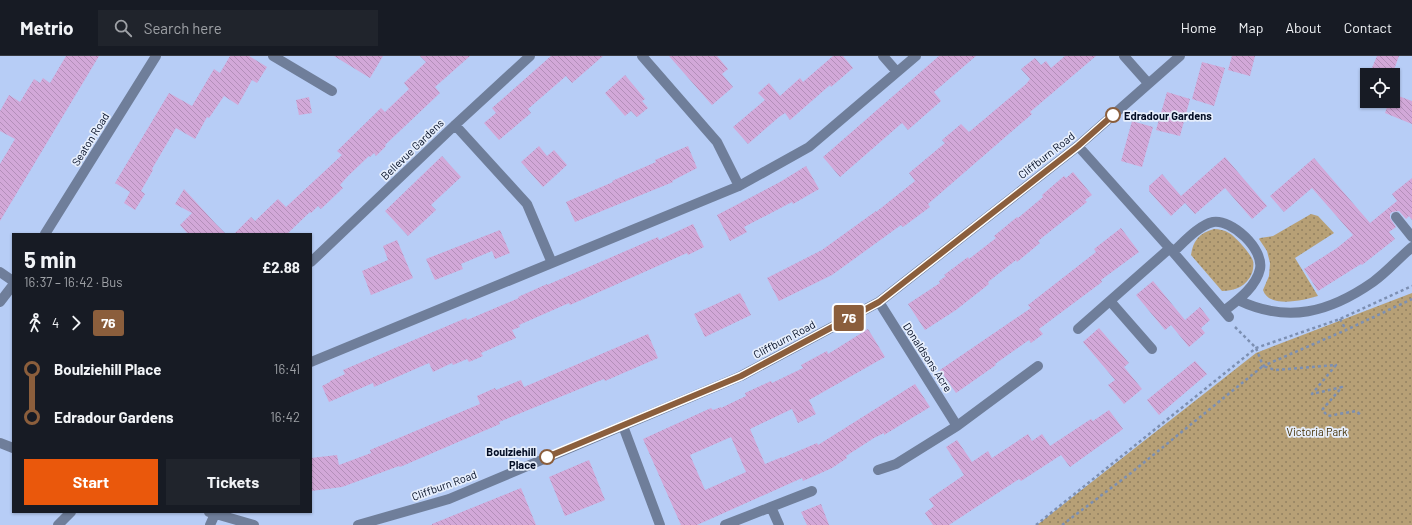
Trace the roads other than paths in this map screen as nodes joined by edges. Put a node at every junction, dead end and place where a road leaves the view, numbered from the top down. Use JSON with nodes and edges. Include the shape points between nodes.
{"nodes":[{"id":1,"x":156,"y":56,"type":"edge"},
{"id":2,"x":273,"y":56,"type":"edge"},
{"id":3,"x":530,"y":56,"type":"edge"},
{"id":4,"x":642,"y":56,"type":"edge"},
{"id":5,"x":883,"y":56,"type":"edge"},
{"id":6,"x":916,"y":56,"type":"edge"},
{"id":7,"x":1124,"y":56,"type":"edge"},
{"id":8,"x":1180,"y":56,"type":"edge"},
{"id":9,"x":897,"y":72,"type":"junction"},
{"id":10,"x":1148,"y":83,"type":"junction"},
{"id":11,"x":332,"y":91,"type":"dead end"},
{"id":12,"x":455,"y":125,"type":"junction"},
{"id":13,"x":1078,"y":146,"type":"junction"},
{"id":14,"x":739,"y":186,"type":"junction"},
{"id":15,"x":1396,"y":217,"type":"dead end"},
{"id":16,"x":46,"y":233,"type":"edge"},
{"id":17,"x":1412,"y":237,"type":"edge"},
{"id":18,"x":1412,"y":247,"type":"edge"},
{"id":19,"x":1171,"y":250,"type":"junction"},
{"id":20,"x":312,"y":261,"type":"edge"},
{"id":21,"x":552,"y":263,"type":"junction"},
{"id":22,"x":0,"y":272,"type":"edge"},
{"id":23,"x":12,"y":281,"type":"edge"},
{"id":24,"x":12,"y":286,"type":"edge"},
{"id":25,"x":1238,"y":300,"type":"junction"},
{"id":26,"x":1110,"y":301,"type":"junction"},
{"id":27,"x":0,"y":302,"type":"edge"},
{"id":28,"x":879,"y":302,"type":"junction"},
{"id":29,"x":1078,"y":329,"type":"dead end"},
{"id":30,"x":1152,"y":349,"type":"dead end"},
{"id":31,"x":312,"y":362,"type":"edge"},
{"id":32,"x":1038,"y":366,"type":"dead end"},
{"id":33,"x":623,"y":426,"type":"junction"},
{"id":34,"x":957,"y":426,"type":"junction"},
{"id":35,"x":0,"y":443,"type":"edge"},
{"id":36,"x":12,"y":448,"type":"edge"},
{"id":37,"x":878,"y":470,"type":"dead end"},
{"id":38,"x":812,"y":491,"type":"dead end"},
{"id":39,"x":771,"y":507,"type":"junction"},
{"id":40,"x":70,"y":513,"type":"edge"},
{"id":41,"x":212,"y":513,"type":"edge"},
{"id":42,"x":58,"y":525,"type":"edge"},
{"id":43,"x":210,"y":525,"type":"edge"},
{"id":44,"x":254,"y":525,"type":"edge"},
{"id":45,"x":358,"y":525,"type":"edge"},
{"id":46,"x":660,"y":525,"type":"edge"},
{"id":47,"x":726,"y":525,"type":"edge"},
{"id":48,"x":779,"y":525,"type":"edge"}],
"edges":[{"from":1,"to":16,"type":"street","name":"Seaton Road"},
{"from":2,"to":11,"type":"street"},
{"from":3,"to":12,"type":"street","name":"Bellevue Gardens"},
{"from":4,"to":14,"type":"street","via":[[717,142]]},
{"from":5,"to":9,"type":"street"},
{"from":6,"to":9,"type":"street"},
{"from":7,"to":10,"type":"street"},
{"from":8,"to":10,"type":"street","name":"Cliffburn Road"},
{"from":9,"to":14,"type":"street","via":[[809,147]]},
{"from":10,"to":13,"type":"street","name":"Cliffburn Road"},
{"from":12,"to":20,"type":"street","name":"Bellevue Gardens"},
{"from":12,"to":21,"type":"street","via":[[527,204]]},
{"from":13,"to":19,"type":"street"},
{"from":13,"to":28,"type":"street","name":"Cliffburn Road"},
{"from":14,"to":21,"type":"street"},
{"from":15,"to":17,"type":"street"},
{"from":18,"to":25,"type":"street","via":[[1375,281],[1335,304],[1295,313],[1272,311]]},
{"from":19,"to":25,"type":"street","via":[[1227,314]]},
{"from":19,"to":25,"type":"street","via":[[1203,226],[1213,222],[1234,227],[1255,248],[1260,257],[1260,269],[1254,283]]},
{"from":19,"to":26,"type":"street"},
{"from":21,"to":31,"type":"street"},
{"from":22,"to":23,"type":"street"},
{"from":24,"to":27,"type":"street"},
{"from":26,"to":29,"type":"street"},
{"from":26,"to":30,"type":"street"},
{"from":28,"to":33,"type":"street","name":"Cliffburn Road","via":[[741,376]]},
{"from":28,"to":34,"type":"street","name":"Donaldsons Acre"},
{"from":32,"to":34,"type":"street"},
{"from":33,"to":45,"type":"street","name":"Cliffburn Road","via":[[449,498]]},
{"from":33,"to":46,"type":"street"},
{"from":34,"to":37,"type":"street","via":[[896,464]]},
{"from":35,"to":36,"type":"street"},
{"from":38,"to":39,"type":"street"},
{"from":39,"to":47,"type":"street"},
{"from":39,"to":48,"type":"street"},
{"from":40,"to":42,"type":"street"},
{"from":41,"to":43,"type":"street"},
{"from":41,"to":44,"type":"street"}]}
